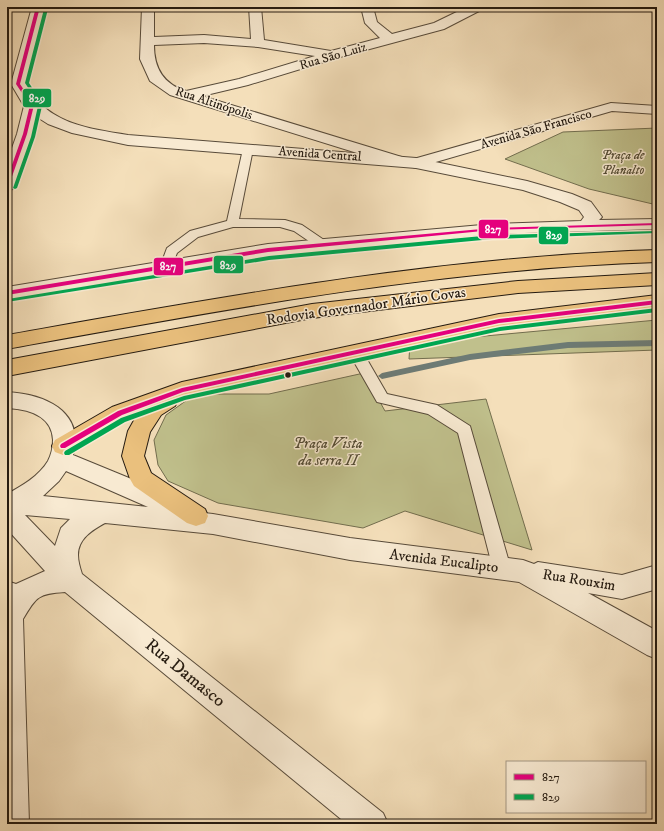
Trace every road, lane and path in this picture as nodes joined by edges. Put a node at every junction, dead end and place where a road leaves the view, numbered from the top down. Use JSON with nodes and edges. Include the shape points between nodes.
{"nodes":[{"id":1,"x":38,"y":7,"type":"edge"},
{"id":2,"x":148,"y":7,"type":"edge"},
{"id":3,"x":255,"y":7,"type":"edge"},
{"id":4,"x":367,"y":7,"type":"edge"},
{"id":5,"x":477,"y":7,"type":"edge"},
{"id":6,"x":391,"y":40,"type":"junction"},
{"id":7,"x":147,"y":41,"type":"junction"},
{"id":8,"x":258,"y":43,"type":"junction"},
{"id":9,"x":335,"y":54,"type":"junction"},
{"id":10,"x":12,"y":85,"type":"edge"},
{"id":11,"x":186,"y":96,"type":"junction"},
{"id":12,"x":32,"y":105,"type":"junction"},
{"id":13,"x":657,"y":110,"type":"edge"},
{"id":14,"x":82,"y":132,"type":"junction"},
{"id":15,"x":25,"y":134,"type":"junction"},
{"id":16,"x":321,"y":137,"type":"junction"},
{"id":17,"x":248,"y":149,"type":"junction"},
{"id":18,"x":306,"y":153,"type":"junction"},
{"id":19,"x":399,"y":161,"type":"junction"},
{"id":20,"x":416,"y":163,"type":"junction"},
{"id":21,"x":7,"y":185,"type":"edge"},
{"id":22,"x":232,"y":223,"type":"junction"},
{"id":23,"x":657,"y":224,"type":"edge"},
{"id":24,"x":586,"y":227,"type":"junction"},
{"id":25,"x":323,"y":244,"type":"junction"},
{"id":26,"x":657,"y":256,"type":"edge"},
{"id":27,"x":166,"y":267,"type":"junction"},
{"id":28,"x":657,"y":279,"type":"edge"},
{"id":29,"x":7,"y":293,"type":"edge"},
{"id":30,"x":657,"y":302,"type":"edge"},
{"id":31,"x":7,"y":342,"type":"edge"},
{"id":32,"x":356,"y":353,"type":"junction"},
{"id":33,"x":9,"y":367,"type":"edge"},
{"id":34,"x":182,"y":390,"type":"junction"},
{"id":35,"x":7,"y":400,"type":"edge"},
{"id":36,"x":62,"y":452,"type":"junction"},
{"id":37,"x":8,"y":506,"type":"edge"},
{"id":38,"x":101,"y":513,"type":"junction"},
{"id":39,"x":205,"y":520,"type":"junction"},
{"id":40,"x":513,"y":570,"type":"junction"},
{"id":41,"x":657,"y":577,"type":"edge"},
{"id":42,"x":70,"y":580,"type":"junction"},
{"id":43,"x":8,"y":605,"type":"edge"},
{"id":44,"x":657,"y":646,"type":"edge"},
{"id":45,"x":13,"y":824,"type":"edge"},
{"id":46,"x":372,"y":824,"type":"edge"}],
"edges":[{"from":1,"to":10,"type":"street"},
{"from":2,"to":7,"type":"street","name":"Rua Altinópolis"},
{"from":3,"to":8,"type":"street"},
{"from":4,"to":6,"type":"street","via":[[372,22]]},
{"from":5,"to":6,"type":"street","name":"Rua São Luiz","via":[[439,26]]},
{"from":6,"to":9,"type":"street","name":"Rua São Luiz"},
{"from":7,"to":8,"type":"street","via":[[204,39]]},
{"from":7,"to":11,"type":"street","name":"Rua Altinópolis","via":[[147,59],[155,78],[175,92]]},
{"from":8,"to":9,"type":"street"},
{"from":9,"to":11,"type":"street","name":"Rua São Luiz"},
{"from":10,"to":12,"type":"street"},
{"from":11,"to":16,"type":"street","name":"Rua Altinópolis"},
{"from":12,"to":14,"type":"street","name":"Avenida Central","via":[[54,121]]},
{"from":12,"to":15,"type":"street"},
{"from":13,"to":20,"type":"street","name":"Avenida São Francisco","via":[[611,107]]},
{"from":14,"to":15,"type":"street","via":[[40,130]]},
{"from":14,"to":17,"type":"street","name":"Avenida Central","via":[[128,140]]},
{"from":15,"to":21,"type":"street"},
{"from":16,"to":18,"type":"street","via":[[324,140],[323,145]]},
{"from":16,"to":19,"type":"street","name":"Rua Altinópolis"},
{"from":17,"to":18,"type":"street","name":"Avenida Central"},
{"from":17,"to":22,"type":"lane"},
{"from":18,"to":19,"type":"street","name":"Avenida Central"},
{"from":19,"to":20,"type":"street","name":"Avenida Central"},
{"from":20,"to":24,"type":"street","name":"Avenida Central","via":[[528,186],[566,198],[585,206],[593,217]]},
{"from":22,"to":25,"type":"lane","via":[[281,223],[298,228]]},
{"from":22,"to":27,"type":"lane","via":[[194,234],[171,251]]},
{"from":23,"to":24,"type":"street"},
{"from":24,"to":25,"type":"street","via":[[493,229]]},
{"from":25,"to":27,"type":"street","via":[[268,250]]},
{"from":26,"to":31,"type":"main road","name":"Rodovia Governador Mário Covas","via":[[506,264],[330,287]]},
{"from":27,"to":29,"type":"street"},
{"from":28,"to":33,"type":"main road","name":"Rodovia Governador Mário Covas","via":[[518,287],[312,311]]},
{"from":30,"to":32,"type":"main road","via":[[499,320]]},
{"from":32,"to":34,"type":"main road"},
{"from":32,"to":40,"type":"lane","via":[[382,398],[432,409],[465,430]]},
{"from":34,"to":36,"type":"main road","via":[[120,413]]},
{"from":34,"to":39,"type":"main road","via":[[153,409],[139,431],[133,456],[142,479]]},
{"from":35,"to":36,"type":"street","via":[[32,403],[45,408],[55,416],[64,438]]},
{"from":36,"to":37,"type":"street","via":[[44,481]]},
{"from":36,"to":39,"type":"street","name":"Avenida Eucalipto"},
{"from":37,"to":38,"type":"street","name":"Avenida Eucalipto"},
{"from":37,"to":42,"type":"street","name":"Rua Damasco"},
{"from":38,"to":39,"type":"street","name":"Avenida Eucalipto"},
{"from":38,"to":42,"type":"street","via":[[84,522],[70,536],[65,555]]},
{"from":39,"to":40,"type":"street","name":"Avenida Eucalipto","via":[[350,550]]},
{"from":40,"to":41,"type":"street","name":"Rua Rouxim","via":[[622,587]]},
{"from":40,"to":44,"type":"street","name":"Avenida Eucalipto"},
{"from":42,"to":43,"type":"street","via":[[46,582],[26,591]]},
{"from":42,"to":46,"type":"street","name":"Rua Damasco"},
{"from":43,"to":45,"type":"street"}]}
